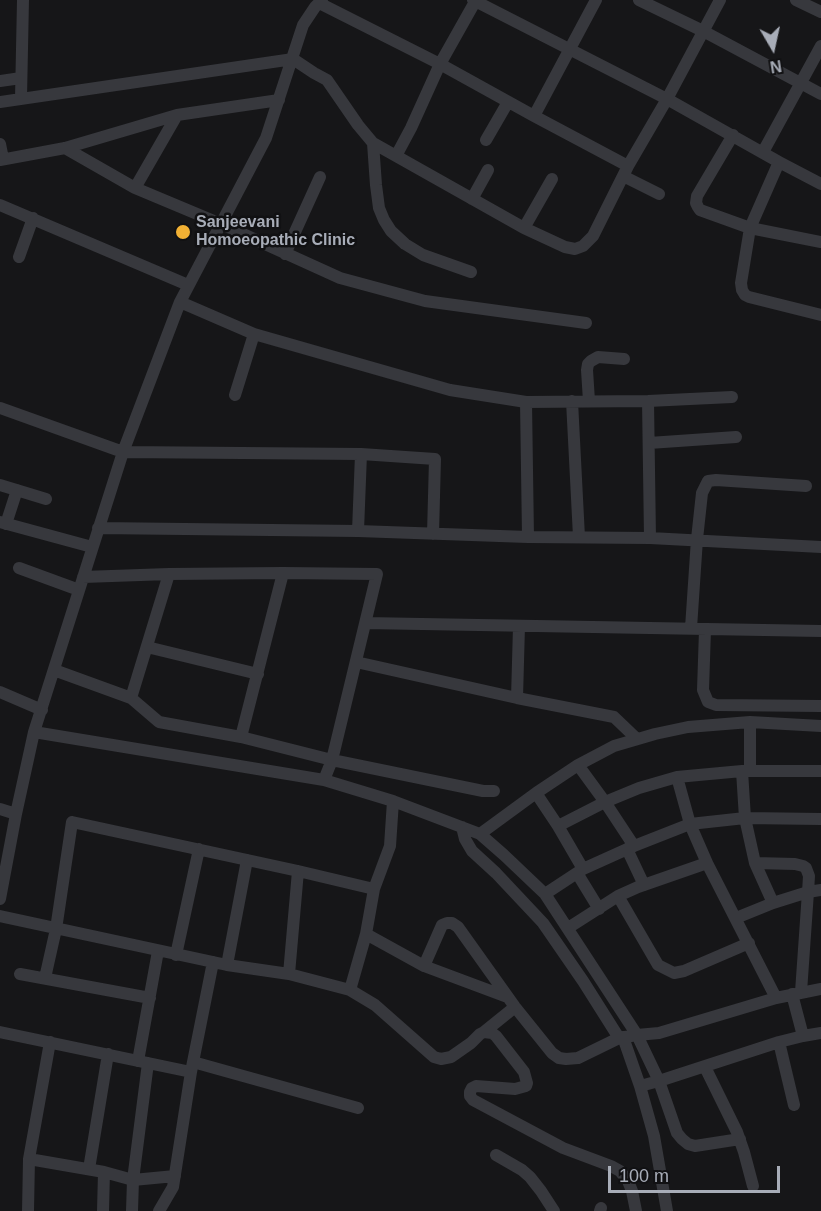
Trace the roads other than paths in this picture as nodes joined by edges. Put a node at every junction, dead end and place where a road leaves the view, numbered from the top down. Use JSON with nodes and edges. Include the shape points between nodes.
{"nodes":[{"id":1,"x":23,"y":0,"type":"edge"},
{"id":2,"x":475,"y":0,"type":"edge"},
{"id":3,"x":596,"y":0,"type":"edge"},
{"id":4,"x":639,"y":0,"type":"edge"},
{"id":5,"x":720,"y":0,"type":"edge"},
{"id":6,"x":796,"y":0,"type":"edge"},
{"id":7,"x":321,"y":1,"type":"edge"},
{"id":8,"x":821,"y":12,"type":"edge"},
{"id":9,"x":704,"y":31,"type":"junction"},
{"id":10,"x":821,"y":46,"type":"edge"},
{"id":11,"x":569,"y":50,"type":"junction"},
{"id":12,"x":293,"y":59,"type":"junction"},
{"id":13,"x":440,"y":64,"type":"junction"},
{"id":14,"x":21,"y":78,"type":"junction"},
{"id":15,"x":0,"y":81,"type":"edge"},
{"id":16,"x":801,"y":83,"type":"junction"},
{"id":17,"x":821,"y":94,"type":"edge"},
{"id":18,"x":21,"y":98,"type":"junction"},
{"id":19,"x":667,"y":99,"type":"junction"},
{"id":20,"x":279,"y":100,"type":"junction"},
{"id":21,"x":0,"y":102,"type":"edge"},
{"id":22,"x":508,"y":102,"type":"junction"},
{"id":23,"x":177,"y":115,"type":"junction"},
{"id":24,"x":534,"y":116,"type":"junction"},
{"id":25,"x":733,"y":135,"type":"junction"},
{"id":26,"x":486,"y":140,"type":"dead end"},
{"id":27,"x":373,"y":143,"type":"junction"},
{"id":28,"x":0,"y":144,"type":"edge"},
{"id":29,"x":65,"y":148,"type":"junction"},
{"id":30,"x":763,"y":152,"type":"junction"},
{"id":31,"x":396,"y":156,"type":"junction"},
{"id":32,"x":2,"y":160,"type":"edge"},
{"id":33,"x":779,"y":162,"type":"junction"},
{"id":34,"x":488,"y":170,"type":"dead end"},
{"id":35,"x":626,"y":171,"type":"junction"},
{"id":36,"x":320,"y":177,"type":"dead end"},
{"id":37,"x":552,"y":179,"type":"dead end"},
{"id":38,"x":821,"y":184,"type":"edge"},
{"id":39,"x":135,"y":188,"type":"junction"},
{"id":40,"x":658,"y":194,"type":"dead end"},
{"id":41,"x":472,"y":199,"type":"junction"},
{"id":42,"x":0,"y":205,"type":"edge"},
{"id":43,"x":33,"y":218,"type":"junction"},
{"id":44,"x":221,"y":224,"type":"junction"},
{"id":45,"x":524,"y":228,"type":"junction"},
{"id":46,"x":750,"y":228,"type":"junction"},
{"id":47,"x":821,"y":242,"type":"edge"},
{"id":48,"x":285,"y":254,"type":"junction"},
{"id":49,"x":19,"y":257,"type":"dead end"},
{"id":50,"x":471,"y":272,"type":"dead end"},
{"id":51,"x":188,"y":285,"type":"junction"},
{"id":52,"x":180,"y":302,"type":"junction"},
{"id":53,"x":821,"y":315,"type":"edge"},
{"id":54,"x":586,"y":323,"type":"dead end"},
{"id":55,"x":254,"y":334,"type":"junction"},
{"id":56,"x":624,"y":359,"type":"dead end"},
{"id":57,"x":235,"y":395,"type":"dead end"},
{"id":58,"x":732,"y":397,"type":"dead end"},
{"id":59,"x":589,"y":400,"type":"junction"},
{"id":60,"x":648,"y":400,"type":"junction"},
{"id":61,"x":572,"y":401,"type":"junction"},
{"id":62,"x":526,"y":402,"type":"junction"},
{"id":63,"x":0,"y":408,"type":"edge"},
{"id":64,"x":736,"y":437,"type":"dead end"},
{"id":65,"x":649,"y":443,"type":"junction"},
{"id":66,"x":123,"y":452,"type":"junction"},
{"id":67,"x":361,"y":454,"type":"junction"},
{"id":68,"x":0,"y":485,"type":"edge"},
{"id":69,"x":806,"y":486,"type":"dead end"},
{"id":70,"x":17,"y":490,"type":"junction"},
{"id":71,"x":46,"y":500,"type":"dead end"},
{"id":72,"x":3,"y":523,"type":"edge"},
{"id":73,"x":98,"y":528,"type":"junction"},
{"id":74,"x":358,"y":531,"type":"junction"},
{"id":75,"x":433,"y":534,"type":"junction"},
{"id":76,"x":528,"y":537,"type":"junction"},
{"id":77,"x":579,"y":537,"type":"junction"},
{"id":78,"x":650,"y":538,"type":"junction"},
{"id":79,"x":697,"y":539,"type":"junction"},
{"id":80,"x":819,"y":546,"type":"edge"},
{"id":81,"x":92,"y":548,"type":"junction"},
{"id":82,"x":19,"y":568,"type":"dead end"},
{"id":83,"x":283,"y":573,"type":"junction"},
{"id":84,"x":169,"y":574,"type":"junction"},
{"id":85,"x":83,"y":577,"type":"junction"},
{"id":86,"x":79,"y":590,"type":"junction"},
{"id":87,"x":365,"y":623,"type":"junction"},
{"id":88,"x":519,"y":626,"type":"junction"},
{"id":89,"x":691,"y":628,"type":"junction"},
{"id":90,"x":705,"y":630,"type":"junction"},
{"id":91,"x":821,"y":631,"type":"edge"},
{"id":92,"x":147,"y":647,"type":"junction"},
{"id":93,"x":356,"y":662,"type":"junction"},
{"id":94,"x":54,"y":670,"type":"junction"},
{"id":95,"x":258,"y":674,"type":"junction"},
{"id":96,"x":0,"y":692,"type":"edge"},
{"id":97,"x":131,"y":698,"type":"junction"},
{"id":98,"x":517,"y":698,"type":"junction"},
{"id":99,"x":821,"y":706,"type":"edge"},
{"id":100,"x":42,"y":710,"type":"junction"},
{"id":101,"x":750,"y":722,"type":"junction"},
{"id":102,"x":821,"y":726,"type":"edge"},
{"id":103,"x":34,"y":732,"type":"junction"},
{"id":104,"x":242,"y":737,"type":"junction"},
{"id":105,"x":637,"y":739,"type":"junction"},
{"id":106,"x":332,"y":760,"type":"junction"},
{"id":107,"x":578,"y":765,"type":"junction"},
{"id":108,"x":746,"y":771,"type":"junction"},
{"id":109,"x":821,"y":771,"type":"edge"},
{"id":110,"x":677,"y":777,"type":"junction"},
{"id":111,"x":324,"y":780,"type":"junction"},
{"id":112,"x":494,"y":791,"type":"dead end"},
{"id":113,"x":536,"y":793,"type":"junction"},
{"id":114,"x":393,"y":801,"type":"junction"},
{"id":115,"x":605,"y":802,"type":"junction"},
{"id":116,"x":0,"y":809,"type":"edge"},
{"id":117,"x":16,"y":814,"type":"junction"},
{"id":118,"x":745,"y":818,"type":"junction"},
{"id":119,"x":821,"y":819,"type":"edge"},
{"id":120,"x":690,"y":824,"type":"junction"},
{"id":121,"x":558,"y":826,"type":"junction"},
{"id":122,"x":462,"y":827,"type":"junction"},
{"id":123,"x":480,"y":834,"type":"junction"},
{"id":124,"x":630,"y":848,"type":"junction"},
{"id":125,"x":199,"y":849,"type":"junction"},
{"id":126,"x":247,"y":860,"type":"junction"},
{"id":127,"x":707,"y":863,"type":"junction"},
{"id":128,"x":755,"y":863,"type":"junction"},
{"id":129,"x":504,"y":869,"type":"junction"},
{"id":130,"x":298,"y":871,"type":"junction"},
{"id":131,"x":580,"y":871,"type":"junction"},
{"id":132,"x":644,"y":885,"type":"junction"},
{"id":133,"x":374,"y":889,"type":"junction"},
{"id":134,"x":821,"y":890,"type":"edge"},
{"id":135,"x":808,"y":892,"type":"junction"},
{"id":136,"x":544,"y":894,"type":"junction"},
{"id":137,"x":618,"y":897,"type":"junction"},
{"id":138,"x":0,"y":899,"type":"edge"},
{"id":139,"x":773,"y":903,"type":"junction"},
{"id":140,"x":599,"y":909,"type":"junction"},
{"id":141,"x":0,"y":916,"type":"edge"},
{"id":142,"x":736,"y":918,"type":"junction"},
{"id":143,"x":568,"y":928,"type":"junction"},
{"id":144,"x":56,"y":929,"type":"junction"},
{"id":145,"x":366,"y":934,"type":"junction"},
{"id":146,"x":749,"y":943,"type":"junction"},
{"id":147,"x":570,"y":948,"type":"junction"},
{"id":148,"x":158,"y":951,"type":"junction"},
{"id":149,"x":176,"y":955,"type":"junction"},
{"id":150,"x":213,"y":962,"type":"junction"},
{"id":151,"x":227,"y":965,"type":"junction"},
{"id":152,"x":424,"y":966,"type":"junction"},
{"id":153,"x":20,"y":974,"type":"dead end"},
{"id":154,"x":289,"y":974,"type":"junction"},
{"id":155,"x":589,"y":976,"type":"junction"},
{"id":156,"x":45,"y":978,"type":"junction"},
{"id":157,"x":821,"y":989,"type":"edge"},
{"id":158,"x":350,"y":990,"type":"junction"},
{"id":159,"x":796,"y":993,"type":"junction"},
{"id":160,"x":776,"y":998,"type":"junction"},
{"id":161,"x":150,"y":999,"type":"junction"},
{"id":162,"x":512,"y":1002,"type":"junction"},
{"id":163,"x":0,"y":1032,"type":"edge"},
{"id":164,"x":484,"y":1032,"type":"junction"},
{"id":165,"x":821,"y":1033,"type":"edge"},
{"id":166,"x":638,"y":1035,"type":"junction"},
{"id":167,"x":803,"y":1036,"type":"junction"},
{"id":168,"x":621,"y":1038,"type":"junction"},
{"id":169,"x":50,"y":1042,"type":"junction"},
{"id":170,"x":779,"y":1042,"type":"junction"},
{"id":171,"x":108,"y":1054,"type":"junction"},
{"id":172,"x":143,"y":1062,"type":"junction"},
{"id":173,"x":705,"y":1066,"type":"junction"},
{"id":174,"x":192,"y":1067,"type":"junction"},
{"id":175,"x":659,"y":1081,"type":"junction"},
{"id":176,"x":640,"y":1086,"type":"junction"},
{"id":177,"x":794,"y":1105,"type":"dead end"},
{"id":178,"x":358,"y":1108,"type":"dead end"},
{"id":179,"x":740,"y":1139,"type":"junction"},
{"id":180,"x":496,"y":1155,"type":"dead end"},
{"id":181,"x":29,"y":1159,"type":"junction"},
{"id":182,"x":89,"y":1169,"type":"junction"},
{"id":183,"x":104,"y":1172,"type":"junction"},
{"id":184,"x":175,"y":1176,"type":"junction"},
{"id":185,"x":133,"y":1180,"type":"junction"},
{"id":186,"x":753,"y":1186,"type":"dead end"},
{"id":187,"x":28,"y":1211,"type":"edge"},
{"id":188,"x":103,"y":1211,"type":"edge"},
{"id":189,"x":132,"y":1211,"type":"edge"},
{"id":190,"x":159,"y":1211,"type":"edge"},
{"id":191,"x":554,"y":1211,"type":"edge"},
{"id":192,"x":636,"y":1211,"type":"edge"},
{"id":193,"x":667,"y":1211,"type":"edge"}],
"edges":[{"from":1,"to":14,"type":"street"},
{"from":2,"to":11,"type":"street"},
{"from":2,"to":13,"type":"street"},
{"from":3,"to":11,"type":"street"},
{"from":4,"to":9,"type":"street"},
{"from":5,"to":9,"type":"street"},
{"from":6,"to":8,"type":"street"},
{"from":7,"to":12,"type":"street","via":[[303,25]]},
{"from":7,"to":13,"type":"street"},
{"from":9,"to":16,"type":"street"},
{"from":9,"to":19,"type":"street"},
{"from":10,"to":16,"type":"street"},
{"from":11,"to":19,"type":"street"},
{"from":11,"to":24,"type":"street"},
{"from":12,"to":18,"type":"street"},
{"from":12,"to":20,"type":"street"},
{"from":12,"to":27,"type":"street","via":[[327,80]]},
{"from":13,"to":22,"type":"street"},
{"from":13,"to":31,"type":"street"},
{"from":14,"to":15,"type":"street"},
{"from":14,"to":18,"type":"street"},
{"from":16,"to":17,"type":"street"},
{"from":16,"to":30,"type":"street"},
{"from":18,"to":21,"type":"street"},
{"from":19,"to":25,"type":"street"},
{"from":19,"to":35,"type":"street"},
{"from":20,"to":23,"type":"street"},
{"from":20,"to":44,"type":"street","via":[[266,138]]},
{"from":22,"to":24,"type":"street"},
{"from":22,"to":26,"type":"street"},
{"from":23,"to":29,"type":"street"},
{"from":23,"to":39,"type":"street"},
{"from":24,"to":35,"type":"street"},
{"from":25,"to":30,"type":"street"},
{"from":25,"to":46,"type":"street","via":[[696,203],[700,210]]},
{"from":27,"to":31,"type":"street"},
{"from":27,"to":50,"type":"street","via":[[379,208],[391,231],[423,255]]},
{"from":28,"to":32,"type":"street"},
{"from":29,"to":32,"type":"street"},
{"from":29,"to":39,"type":"street"},
{"from":30,"to":33,"type":"street"},
{"from":31,"to":41,"type":"street"},
{"from":33,"to":38,"type":"street"},
{"from":33,"to":46,"type":"street"},
{"from":34,"to":41,"type":"street"},
{"from":35,"to":40,"type":"street"},
{"from":35,"to":45,"type":"street","via":[[593,236],[583,246],[565,247]]},
{"from":36,"to":48,"type":"street"},
{"from":37,"to":45,"type":"street"},
{"from":39,"to":44,"type":"street"},
{"from":41,"to":45,"type":"street"},
{"from":42,"to":43,"type":"street"},
{"from":43,"to":49,"type":"street"},
{"from":43,"to":51,"type":"street"},
{"from":44,"to":48,"type":"street"},
{"from":44,"to":51,"type":"street"},
{"from":46,"to":47,"type":"street"},
{"from":46,"to":53,"type":"street","via":[[741,283],[746,295]]},
{"from":48,"to":54,"type":"street","via":[[340,278],[425,301]]},
{"from":51,"to":52,"type":"street"},
{"from":52,"to":55,"type":"street"},
{"from":52,"to":66,"type":"street"},
{"from":55,"to":57,"type":"street"},
{"from":55,"to":62,"type":"street","via":[[450,390]]},
{"from":56,"to":59,"type":"street","via":[[598,357],[588,364]]},
{"from":58,"to":60,"type":"street"},
{"from":59,"to":60,"type":"street"},
{"from":59,"to":61,"type":"street"},
{"from":60,"to":65,"type":"street"},
{"from":61,"to":62,"type":"street"},
{"from":61,"to":77,"type":"street"},
{"from":62,"to":76,"type":"street"},
{"from":63,"to":66,"type":"street"},
{"from":64,"to":65,"type":"street"},
{"from":65,"to":78,"type":"street"},
{"from":66,"to":67,"type":"street"},
{"from":66,"to":73,"type":"street"},
{"from":67,"to":74,"type":"street"},
{"from":67,"to":75,"type":"street","via":[[435,459]]},
{"from":68,"to":70,"type":"street"},
{"from":69,"to":79,"type":"street","via":[[708,481],[702,493]]},
{"from":70,"to":71,"type":"street"},
{"from":70,"to":72,"type":"street"},
{"from":72,"to":81,"type":"street"},
{"from":73,"to":74,"type":"street"},
{"from":73,"to":81,"type":"street"},
{"from":74,"to":75,"type":"street"},
{"from":75,"to":76,"type":"street"},
{"from":76,"to":77,"type":"street"},
{"from":77,"to":78,"type":"street"},
{"from":78,"to":79,"type":"street"},
{"from":79,"to":80,"type":"street"},
{"from":79,"to":89,"type":"street"},
{"from":81,"to":85,"type":"street"},
{"from":82,"to":86,"type":"street"},
{"from":83,"to":84,"type":"street"},
{"from":83,"to":87,"type":"street","via":[[376,574]]},
{"from":83,"to":95,"type":"street"},
{"from":84,"to":85,"type":"street"},
{"from":84,"to":92,"type":"street"},
{"from":85,"to":86,"type":"street"},
{"from":86,"to":94,"type":"street"},
{"from":87,"to":88,"type":"street"},
{"from":87,"to":93,"type":"street"},
{"from":88,"to":89,"type":"street"},
{"from":88,"to":98,"type":"street"},
{"from":89,"to":90,"type":"street"},
{"from":90,"to":91,"type":"street"},
{"from":90,"to":99,"type":"street","via":[[703,690],[708,702]]},
{"from":92,"to":95,"type":"street"},
{"from":92,"to":97,"type":"street"},
{"from":93,"to":98,"type":"street"},
{"from":93,"to":106,"type":"street"},
{"from":94,"to":97,"type":"street"},
{"from":94,"to":100,"type":"street"},
{"from":95,"to":104,"type":"street"},
{"from":96,"to":100,"type":"street"},
{"from":97,"to":104,"type":"street","via":[[159,722]]},
{"from":98,"to":105,"type":"street","via":[[614,717]]},
{"from":100,"to":103,"type":"street"},
{"from":101,"to":102,"type":"street"},
{"from":101,"to":105,"type":"street","via":[[688,727]]},
{"from":101,"to":108,"type":"street"},
{"from":103,"to":111,"type":"street"},
{"from":103,"to":117,"type":"street"},
{"from":104,"to":106,"type":"street"},
{"from":105,"to":107,"type":"street"},
{"from":106,"to":111,"type":"street"},
{"from":106,"to":112,"type":"street"},
{"from":107,"to":113,"type":"street"},
{"from":107,"to":115,"type":"street"},
{"from":108,"to":109,"type":"street"},
{"from":108,"to":110,"type":"street"},
{"from":108,"to":118,"type":"street"},
{"from":110,"to":115,"type":"street"},
{"from":110,"to":120,"type":"street"},
{"from":111,"to":114,"type":"street"},
{"from":113,"to":121,"type":"street"},
{"from":113,"to":123,"type":"street"},
{"from":114,"to":122,"type":"street"},
{"from":114,"to":133,"type":"street","via":[[390,846]]},
{"from":115,"to":121,"type":"street"},
{"from":115,"to":124,"type":"street"},
{"from":116,"to":117,"type":"street"},
{"from":117,"to":138,"type":"street"},
{"from":118,"to":119,"type":"street"},
{"from":118,"to":120,"type":"street"},
{"from":118,"to":128,"type":"street"},
{"from":120,"to":124,"type":"street"},
{"from":120,"to":127,"type":"street"},
{"from":121,"to":131,"type":"street"},
{"from":122,"to":123,"type":"street"},
{"from":122,"to":129,"type":"street","via":[[468,845]]},
{"from":123,"to":129,"type":"street"},
{"from":124,"to":131,"type":"street"},
{"from":124,"to":132,"type":"street"},
{"from":125,"to":126,"type":"street"},
{"from":125,"to":144,"type":"street","via":[[72,822]]},
{"from":125,"to":149,"type":"street"},
{"from":126,"to":130,"type":"street"},
{"from":126,"to":151,"type":"street"},
{"from":127,"to":132,"type":"street"},
{"from":127,"to":142,"type":"street"},
{"from":128,"to":135,"type":"street","via":[[803,866],[809,876]]},
{"from":128,"to":139,"type":"street"},
{"from":129,"to":136,"type":"street"},
{"from":129,"to":147,"type":"street","via":[[543,923]]},
{"from":130,"to":133,"type":"street"},
{"from":130,"to":154,"type":"street"},
{"from":131,"to":136,"type":"street"},
{"from":131,"to":140,"type":"street"},
{"from":132,"to":137,"type":"street"},
{"from":133,"to":145,"type":"street"},
{"from":134,"to":135,"type":"street"},
{"from":135,"to":139,"type":"street"},
{"from":135,"to":159,"type":"street"},
{"from":136,"to":143,"type":"street"},
{"from":137,"to":140,"type":"street"},
{"from":137,"to":146,"type":"street","via":[[658,965],[674,973]]},
{"from":139,"to":142,"type":"street"},
{"from":140,"to":143,"type":"street"},
{"from":141,"to":144,"type":"street"},
{"from":142,"to":146,"type":"street"},
{"from":143,"to":147,"type":"street"},
{"from":144,"to":148,"type":"street"},
{"from":144,"to":156,"type":"street"},
{"from":145,"to":152,"type":"street"},
{"from":145,"to":158,"type":"street"},
{"from":146,"to":160,"type":"street"},
{"from":147,"to":155,"type":"street"},
{"from":147,"to":155,"type":"street"},
{"from":148,"to":149,"type":"street"},
{"from":148,"to":161,"type":"street"},
{"from":149,"to":150,"type":"street"},
{"from":150,"to":151,"type":"street"},
{"from":150,"to":174,"type":"street"},
{"from":151,"to":154,"type":"street"},
{"from":152,"to":162,"type":"street"},
{"from":152,"to":162,"type":"street","via":[[442,925],[452,923]]},
{"from":153,"to":156,"type":"street"},
{"from":154,"to":158,"type":"street"},
{"from":155,"to":166,"type":"street"},
{"from":155,"to":168,"type":"street"},
{"from":156,"to":161,"type":"street"},
{"from":157,"to":159,"type":"street"},
{"from":158,"to":164,"type":"street","via":[[375,1005],[434,1057],[451,1057]]},
{"from":159,"to":160,"type":"street"},
{"from":159,"to":167,"type":"street"},
{"from":160,"to":166,"type":"street","via":[[659,1033]]},
{"from":161,"to":172,"type":"street"},
{"from":162,"to":164,"type":"street"},
{"from":162,"to":168,"type":"street","via":[[559,1058],[578,1058]]},
{"from":163,"to":169,"type":"street"},
{"from":164,"to":192,"type":"street","via":[[496,1036],[524,1072],[527,1083],[515,1089],[476,1086],[470,1092],[473,1101],[562,1148],[620,1171],[628,1181]]},
{"from":165,"to":167,"type":"street"},
{"from":166,"to":168,"type":"street"},
{"from":166,"to":175,"type":"street"},
{"from":167,"to":170,"type":"street"},
{"from":168,"to":176,"type":"street"},
{"from":169,"to":171,"type":"street"},
{"from":169,"to":181,"type":"street"},
{"from":170,"to":173,"type":"street"},
{"from":170,"to":177,"type":"street"},
{"from":171,"to":172,"type":"street"},
{"from":171,"to":182,"type":"street"},
{"from":172,"to":174,"type":"street"},
{"from":172,"to":185,"type":"street"},
{"from":173,"to":175,"type":"street"},
{"from":173,"to":179,"type":"street"},
{"from":174,"to":178,"type":"street"},
{"from":174,"to":184,"type":"street"},
{"from":175,"to":176,"type":"street"},
{"from":175,"to":179,"type":"street","via":[[677,1132],[688,1144]]},
{"from":176,"to":193,"type":"street","via":[[654,1136]]},
{"from":179,"to":186,"type":"street"},
{"from":180,"to":191,"type":"street","via":[[530,1177]]},
{"from":181,"to":182,"type":"street"},
{"from":181,"to":187,"type":"street"},
{"from":182,"to":183,"type":"street"},
{"from":183,"to":185,"type":"street"},
{"from":183,"to":188,"type":"street"},
{"from":184,"to":185,"type":"street"},
{"from":184,"to":190,"type":"street"},
{"from":185,"to":189,"type":"street"}]}
